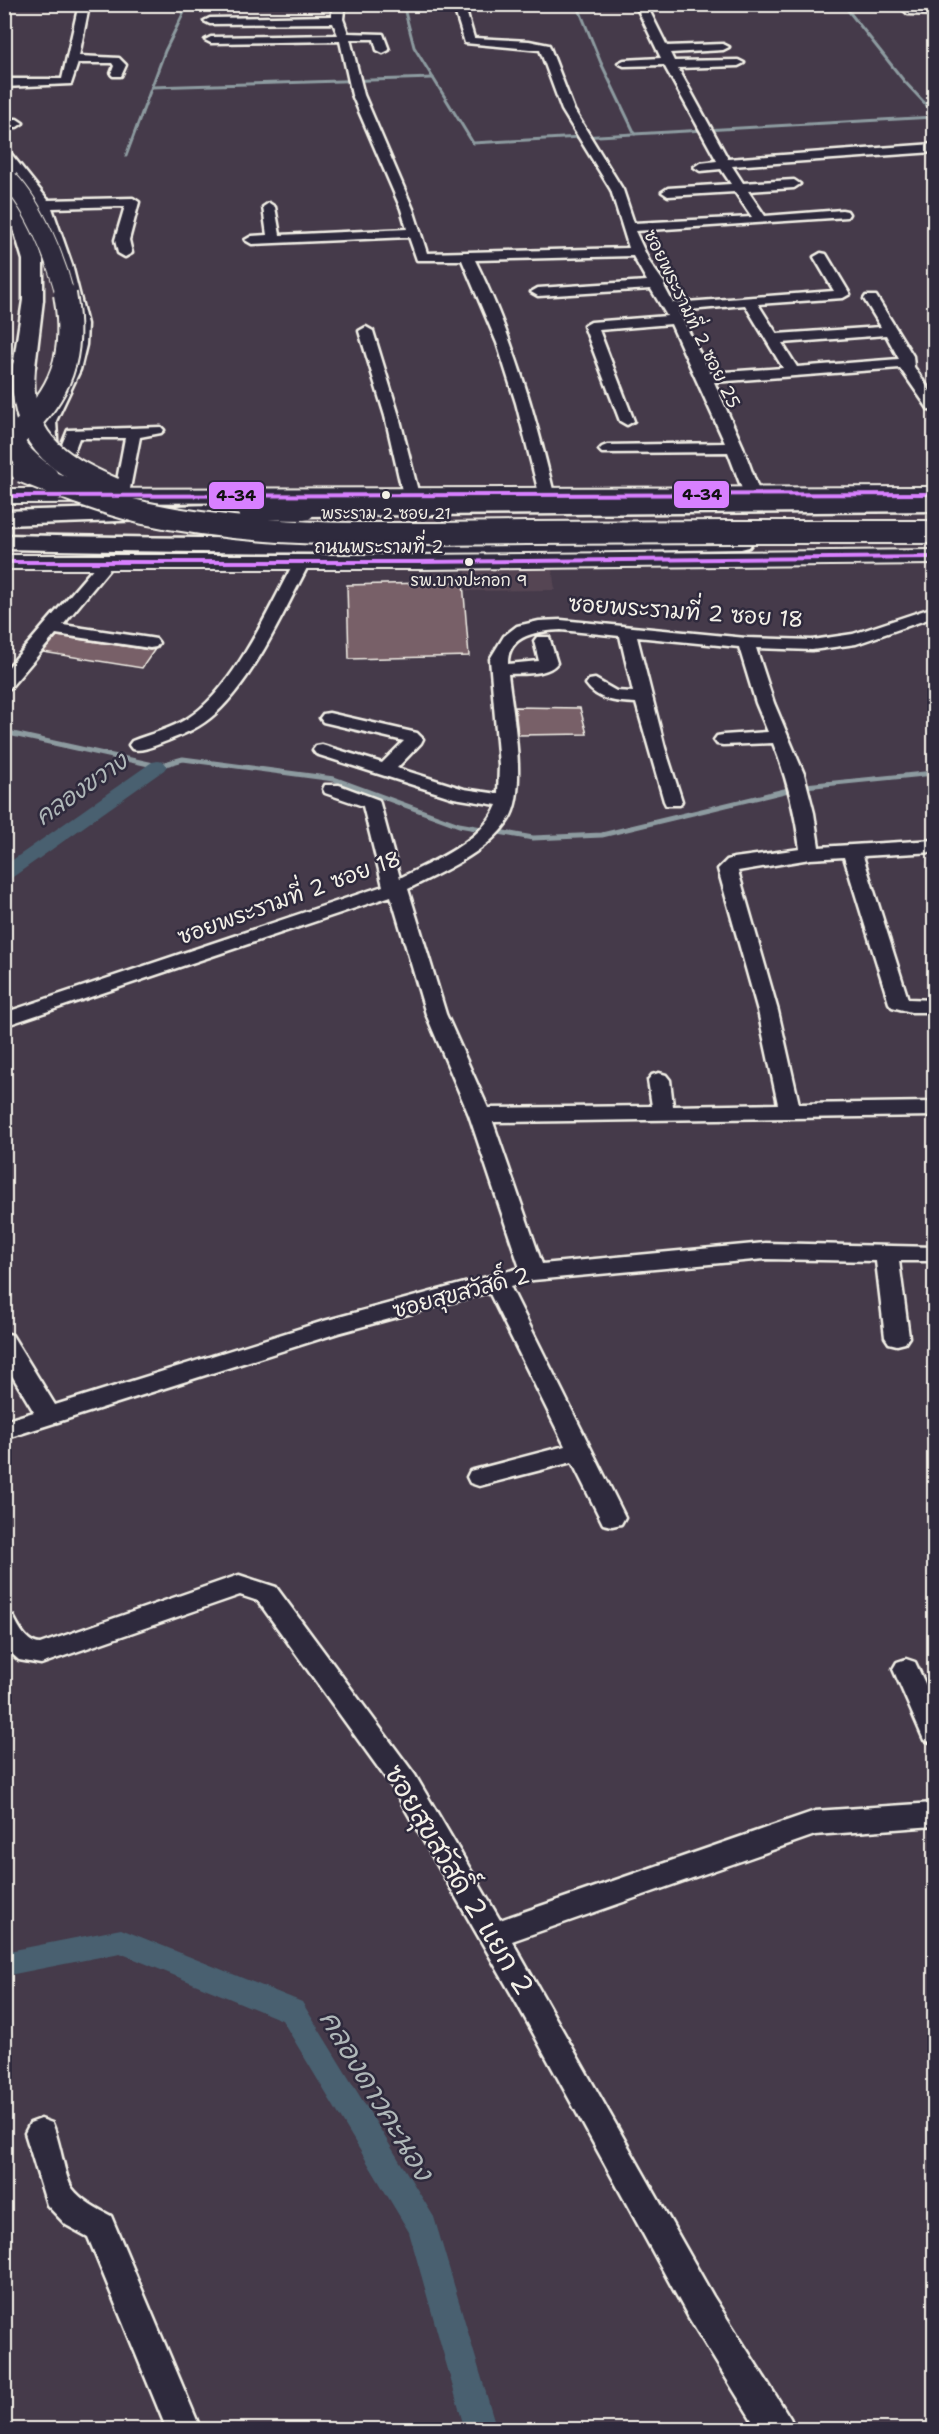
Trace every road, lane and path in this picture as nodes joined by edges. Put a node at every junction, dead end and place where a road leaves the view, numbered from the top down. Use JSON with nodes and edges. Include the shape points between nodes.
{"nodes":[{"id":1,"x":458,"y":4,"type":"edge"},
{"id":2,"x":640,"y":4,"type":"edge"},
{"id":3,"x":903,"y":4,"type":"edge"},
{"id":4,"x":83,"y":6,"type":"edge"},
{"id":5,"x":252,"y":9,"type":"dead end"},
{"id":6,"x":934,"y":12,"type":"edge"},
{"id":7,"x":210,"y":21,"type":"dead end"},
{"id":8,"x":252,"y":22,"type":"junction"},
{"id":9,"x":344,"y":37,"type":"junction"},
{"id":10,"x":211,"y":40,"type":"dead end"},
{"id":11,"x":723,"y":47,"type":"dead end"},
{"id":12,"x":383,"y":50,"type":"dead end"},
{"id":13,"x":74,"y":59,"type":"junction"},
{"id":14,"x":667,"y":59,"type":"junction"},
{"id":15,"x":624,"y":63,"type":"dead end"},
{"id":16,"x":738,"y":63,"type":"dead end"},
{"id":17,"x":117,"y":74,"type":"dead end"},
{"id":18,"x":4,"y":83,"type":"edge"},
{"id":19,"x":934,"y":148,"type":"edge"},
{"id":20,"x":4,"y":153,"type":"edge"},
{"id":21,"x":723,"y":164,"type":"junction"},
{"id":22,"x":700,"y":167,"type":"dead end"},
{"id":23,"x":6,"y":172,"type":"edge"},
{"id":24,"x":794,"y":184,"type":"dead end"},
{"id":25,"x":738,"y":187,"type":"junction"},
{"id":26,"x":668,"y":192,"type":"dead end"},
{"id":27,"x":44,"y":204,"type":"junction"},
{"id":28,"x":269,"y":207,"type":"dead end"},
{"id":29,"x":842,"y":214,"type":"dead end"},
{"id":30,"x":4,"y":215,"type":"edge"},
{"id":31,"x":761,"y":220,"type":"junction"},
{"id":32,"x":629,"y":227,"type":"junction"},
{"id":33,"x":413,"y":233,"type":"junction"},
{"id":34,"x":274,"y":239,"type":"junction"},
{"id":35,"x":252,"y":240,"type":"dead end"},
{"id":36,"x":637,"y":252,"type":"junction"},
{"id":37,"x":124,"y":253,"type":"dead end"},
{"id":38,"x":467,"y":257,"type":"junction"},
{"id":39,"x":821,"y":257,"type":"dead end"},
{"id":40,"x":658,"y":284,"type":"junction"},
{"id":41,"x":538,"y":292,"type":"dead end"},
{"id":42,"x":871,"y":299,"type":"dead end"},
{"id":43,"x":750,"y":302,"type":"junction"},
{"id":44,"x":672,"y":313,"type":"junction"},
{"id":45,"x":10,"y":327,"type":"dead end"},
{"id":46,"x":891,"y":330,"type":"junction"},
{"id":47,"x":366,"y":331,"type":"dead end"},
{"id":48,"x":772,"y":339,"type":"junction"},
{"id":49,"x":905,"y":363,"type":"junction"},
{"id":50,"x":792,"y":371,"type":"junction"},
{"id":51,"x":706,"y":378,"type":"junction"},
{"id":52,"x":934,"y":407,"type":"edge"},
{"id":53,"x":4,"y":418,"type":"edge"},
{"id":54,"x":627,"y":421,"type":"dead end"},
{"id":55,"x":156,"y":430,"type":"dead end"},
{"id":56,"x":133,"y":432,"type":"junction"},
{"id":57,"x":4,"y":446,"type":"edge"},
{"id":58,"x":735,"y":447,"type":"junction"},
{"id":59,"x":607,"y":450,"type":"dead end"},
{"id":60,"x":4,"y":453,"type":"edge"},
{"id":61,"x":32,"y":469,"type":"edge"},
{"id":62,"x":546,"y":494,"type":"junction"},
{"id":63,"x":752,"y":494,"type":"junction"},
{"id":64,"x":934,"y":494,"type":"edge"},
{"id":65,"x":109,"y":495,"type":"junction"},
{"id":66,"x":411,"y":495,"type":"junction"},
{"id":67,"x":24,"y":496,"type":"edge"},
{"id":68,"x":934,"y":504,"type":"edge"},
{"id":69,"x":934,"y":510,"type":"edge"},
{"id":70,"x":934,"y":517,"type":"edge"},
{"id":71,"x":4,"y":518,"type":"edge"},
{"id":72,"x":554,"y":528,"type":"junction"},
{"id":73,"x":934,"y":532,"type":"edge"},
{"id":74,"x":934,"y":540,"type":"edge"},
{"id":75,"x":4,"y":542,"type":"edge"},
{"id":76,"x":934,"y":546,"type":"edge"},
{"id":77,"x":934,"y":557,"type":"edge"},
{"id":78,"x":108,"y":561,"type":"junction"},
{"id":79,"x":4,"y":562,"type":"edge"},
{"id":80,"x":302,"y":562,"type":"junction"},
{"id":81,"x":934,"y":612,"type":"edge"},
{"id":82,"x":51,"y":628,"type":"junction"},
{"id":83,"x":627,"y":631,"type":"junction"},
{"id":84,"x":543,"y":641,"type":"dead end"},
{"id":85,"x":150,"y":643,"type":"dead end"},
{"id":86,"x":746,"y":643,"type":"junction"},
{"id":87,"x":499,"y":669,"type":"junction"},
{"id":88,"x":4,"y":684,"type":"edge"},
{"id":89,"x":595,"y":684,"type":"dead end"},
{"id":90,"x":643,"y":698,"type":"junction"},
{"id":91,"x":329,"y":718,"type":"dead end"},
{"id":92,"x":780,"y":737,"type":"junction"},
{"id":93,"x":723,"y":740,"type":"dead end"},
{"id":94,"x":138,"y":745,"type":"dead end"},
{"id":95,"x":322,"y":750,"type":"dead end"},
{"id":96,"x":386,"y":770,"type":"junction"},
{"id":97,"x":332,"y":789,"type":"dead end"},
{"id":98,"x":507,"y":801,"type":"junction"},
{"id":99,"x":673,"y":801,"type":"dead end"},
{"id":100,"x":934,"y":846,"type":"edge"},
{"id":101,"x":852,"y":851,"type":"junction"},
{"id":102,"x":810,"y":853,"type":"junction"},
{"id":103,"x":395,"y":888,"type":"junction"},
{"id":104,"x":934,"y":1006,"type":"edge"},
{"id":105,"x":4,"y":1020,"type":"edge"},
{"id":106,"x":659,"y":1080,"type":"dead end"},
{"id":107,"x":934,"y":1109,"type":"edge"},
{"id":108,"x":663,"y":1112,"type":"junction"},
{"id":109,"x":790,"y":1112,"type":"junction"},
{"id":110,"x":480,"y":1115,"type":"junction"},
{"id":111,"x":887,"y":1253,"type":"junction"},
{"id":112,"x":934,"y":1254,"type":"edge"},
{"id":113,"x":533,"y":1272,"type":"junction"},
{"id":114,"x":496,"y":1282,"type":"junction"},
{"id":115,"x":897,"y":1337,"type":"dead end"},
{"id":116,"x":4,"y":1341,"type":"edge"},
{"id":117,"x":49,"y":1414,"type":"junction"},
{"id":118,"x":4,"y":1430,"type":"edge"},
{"id":119,"x":580,"y":1451,"type":"junction"},
{"id":120,"x":479,"y":1477,"type":"dead end"},
{"id":121,"x":612,"y":1517,"type":"dead end"},
{"id":122,"x":4,"y":1623,"type":"edge"},
{"id":123,"x":906,"y":1670,"type":"dead end"},
{"id":124,"x":934,"y":1732,"type":"edge"},
{"id":125,"x":934,"y":1814,"type":"edge"},
{"id":126,"x":493,"y":1935,"type":"junction"},
{"id":127,"x":41,"y":2133,"type":"dead end"},
{"id":128,"x":184,"y":2430,"type":"edge"},
{"id":129,"x":778,"y":2430,"type":"edge"}],
"edges":[{"from":1,"to":32,"type":"street","name":"ซอยพระรามที่ 2 ซอย 25","via":[[469,41],[544,47],[568,110],[617,190]]},
{"from":2,"to":14,"type":"street"},
{"from":3,"to":6,"type":"street","via":[[912,12]]},
{"from":4,"to":13,"type":"street"},
{"from":5,"to":8,"type":"street"},
{"from":7,"to":8,"type":"street"},
{"from":8,"to":9,"type":"street","via":[[337,15]]},
{"from":9,"to":10,"type":"street"},
{"from":9,"to":12,"type":"street","via":[[379,36]]},
{"from":9,"to":33,"type":"street","via":[[374,137],[407,209]]},
{"from":11,"to":14,"type":"street"},
{"from":13,"to":17,"type":"street","via":[[115,60],[120,65]]},
{"from":13,"to":18,"type":"street","via":[[67,82]]},
{"from":14,"to":15,"type":"street"},
{"from":14,"to":16,"type":"street"},
{"from":14,"to":21,"type":"street"},
{"from":19,"to":21,"type":"street"},
{"from":20,"to":27,"type":"street"},
{"from":21,"to":22,"type":"street"},
{"from":21,"to":25,"type":"street"},
{"from":23,"to":57,"type":"main road","bridge":true,"via":[[23,193],[44,232],[64,294],[70,349],[64,375],[47,403],[29,426]]},
{"from":23,"to":67,"type":"street","via":[[15,178],[42,241],[65,336],[64,362],[35,423]]},
{"from":23,"to":72,"type":"main road","bridge":true,"via":[[33,260],[24,408],[35,432],[65,463],[111,488],[159,502],[242,514]]},
{"from":24,"to":25,"type":"street"},
{"from":25,"to":26,"type":"street"},
{"from":25,"to":31,"type":"street"},
{"from":27,"to":37,"type":"street","via":[[133,202],[122,240]]},
{"from":27,"to":61,"type":"street","via":[[80,324],[73,370],[49,421],[50,455]]},
{"from":28,"to":34,"type":"street"},
{"from":29,"to":31,"type":"street","name":"ซอยพระรามที่ 2 ซอย 25"},
{"from":30,"to":45,"type":"main road","via":[[14,233],[15,296]]},
{"from":31,"to":32,"type":"street","name":"ซอยพระรามที่ 2 ซอย 25"},
{"from":32,"to":36,"type":"street","name":"ซอยพระรามที่ 2 ซอย 25"},
{"from":33,"to":34,"type":"street"},
{"from":33,"to":38,"type":"street","via":[[422,256]]},
{"from":34,"to":35,"type":"street"},
{"from":36,"to":38,"type":"street"},
{"from":36,"to":40,"type":"street","name":"ซอยพระรามที่ 2 ซอย 25"},
{"from":38,"to":62,"type":"street","via":[[486,295],[513,368]]},
{"from":39,"to":43,"type":"street","via":[[843,294]]},
{"from":40,"to":41,"type":"street"},
{"from":40,"to":44,"type":"street","name":"ซอยพระรามที่ 2 ซอย 25"},
{"from":42,"to":46,"type":"street"},
{"from":43,"to":44,"type":"street"},
{"from":43,"to":48,"type":"street"},
{"from":44,"to":51,"type":"street","name":"ซอยพระรามที่ 2 ซอย 25"},
{"from":44,"to":54,"type":"street","via":[[591,326]]},
{"from":46,"to":48,"type":"street"},
{"from":46,"to":49,"type":"street","via":[[906,356]]},
{"from":47,"to":66,"type":"street"},
{"from":48,"to":50,"type":"street"},
{"from":49,"to":50,"type":"street"},
{"from":49,"to":52,"type":"street"},
{"from":50,"to":51,"type":"street"},
{"from":51,"to":58,"type":"street","name":"ซอยพระรามที่ 2 ซอย 25"},
{"from":53,"to":72,"type":"main road","bridge":true,"via":[[11,444],[22,459],[50,479],[99,504],[166,524],[287,538]]},
{"from":55,"to":56,"type":"street"},
{"from":56,"to":61,"type":"street","via":[[73,433],[65,456]]},
{"from":56,"to":65,"type":"street"},
{"from":58,"to":59,"type":"street"},
{"from":58,"to":63,"type":"street","name":"ซอยพระรามที่ 2 ซอย 25"},
{"from":60,"to":61,"type":"street"},
{"from":61,"to":65,"type":"street"},
{"from":61,"to":65,"type":"main road","bridge":true,"via":[[63,489]]},
{"from":61,"to":67,"type":"street","via":[[50,475]]},
{"from":62,"to":63,"type":"main road"},
{"from":62,"to":66,"type":"main road"},
{"from":63,"to":64,"type":"main road"},
{"from":65,"to":66,"type":"main road"},
{"from":65,"to":67,"type":"main road"},
{"from":65,"to":68,"type":"main road","bridge":true,"via":[[271,508]]},
{"from":65,"to":70,"type":"main road","via":[[197,510],[305,519]]},
{"from":65,"to":73,"type":"main road","bridge":true,"via":[[160,516],[217,525],[330,533]]},
{"from":65,"to":76,"type":"main road","bridge":true,"via":[[204,533],[310,546]]},
{"from":69,"to":71,"type":"main road","name":"ถนนพระรามที่ 2","via":[[322,509]]},
{"from":70,"to":72,"type":"main road"},
{"from":72,"to":73,"type":"main road"},
{"from":74,"to":75,"type":"main road","name":"ถนนพระรามที่ 2","via":[[282,547]]},
{"from":77,"to":80,"type":"main road","name":"ถนนพระรามที่ 2"},
{"from":78,"to":79,"type":"main road","name":"ถนนพระรามที่ 2"},
{"from":78,"to":80,"type":"main road","name":"ถนนพระรามที่ 2"},
{"from":78,"to":82,"type":"street"},
{"from":80,"to":94,"type":"street","via":[[250,655],[216,702],[195,722]]},
{"from":81,"to":86,"type":"street","name":"ซอยพระรามที่ 2 ซอย 18","via":[[834,643]]},
{"from":82,"to":85,"type":"street"},
{"from":82,"to":88,"type":"street"},
{"from":83,"to":86,"type":"street","name":"ซอยพระรามที่ 2 ซอย 18"},
{"from":83,"to":87,"type":"street","name":"ซอยพระรามที่ 2 ซอย 18","via":[[561,626],[520,629],[506,643]]},
{"from":83,"to":90,"type":"street"},
{"from":84,"to":87,"type":"street","via":[[548,663]]},
{"from":86,"to":92,"type":"street"},
{"from":87,"to":98,"type":"street","name":"ซอยพระรามที่ 2 ซอย 18"},
{"from":89,"to":90,"type":"street","via":[[607,694]]},
{"from":90,"to":99,"type":"street"},
{"from":91,"to":96,"type":"street","via":[[411,736],[412,743]]},
{"from":92,"to":93,"type":"street"},
{"from":92,"to":102,"type":"street","via":[[800,792]]},
{"from":95,"to":96,"type":"street"},
{"from":96,"to":98,"type":"street","via":[[461,794]]},
{"from":97,"to":103,"type":"street","via":[[372,804]]},
{"from":98,"to":103,"type":"street","name":"ซอยพระรามที่ 2 ซอย 18","via":[[500,819],[476,841]]},
{"from":100,"to":101,"type":"street"},
{"from":101,"to":102,"type":"street"},
{"from":101,"to":104,"type":"street","via":[[899,1003]]},
{"from":102,"to":109,"type":"street","via":[[734,864],[728,869],[768,1011]]},
{"from":103,"to":105,"type":"street","name":"ซอยพระรามที่ 2 ซอย 18"},
{"from":103,"to":110,"type":"street","via":[[436,1014]]},
{"from":106,"to":108,"type":"street"},
{"from":107,"to":109,"type":"street"},
{"from":108,"to":109,"type":"street"},
{"from":108,"to":110,"type":"street"},
{"from":110,"to":113,"type":"street"},
{"from":111,"to":112,"type":"street","name":"ซอยสุขสวัสดิ์ 2"},
{"from":111,"to":113,"type":"street","name":"ซอยสุขสวัสดิ์ 2","via":[[765,1251]]},
{"from":111,"to":115,"type":"street"},
{"from":113,"to":114,"type":"street","name":"ซอยสุขสวัสดิ์ 2"},
{"from":114,"to":117,"type":"street","name":"ซอยสุขสวัสดิ์ 2","via":[[332,1327]]},
{"from":114,"to":119,"type":"street"},
{"from":116,"to":117,"type":"street"},
{"from":117,"to":118,"type":"street","name":"ซอยสุขสวัสดิ์ 2"},
{"from":119,"to":120,"type":"street"},
{"from":119,"to":121,"type":"street"},
{"from":122,"to":126,"type":"street","name":"ซอยสุขสวัสดิ์ 2 แยก 2","via":[[20,1647],[41,1654],[239,1585],[267,1594],[405,1783]]},
{"from":123,"to":124,"type":"street"},
{"from":125,"to":126,"type":"street","via":[[815,1823]]},
{"from":126,"to":129,"type":"street","name":"ซอยสุขสวัสดิ์ 2 แยก 2","via":[[701,2307]]},
{"from":127,"to":128,"type":"street","via":[[58,2195],[77,2214],[100,2227]]}]}
